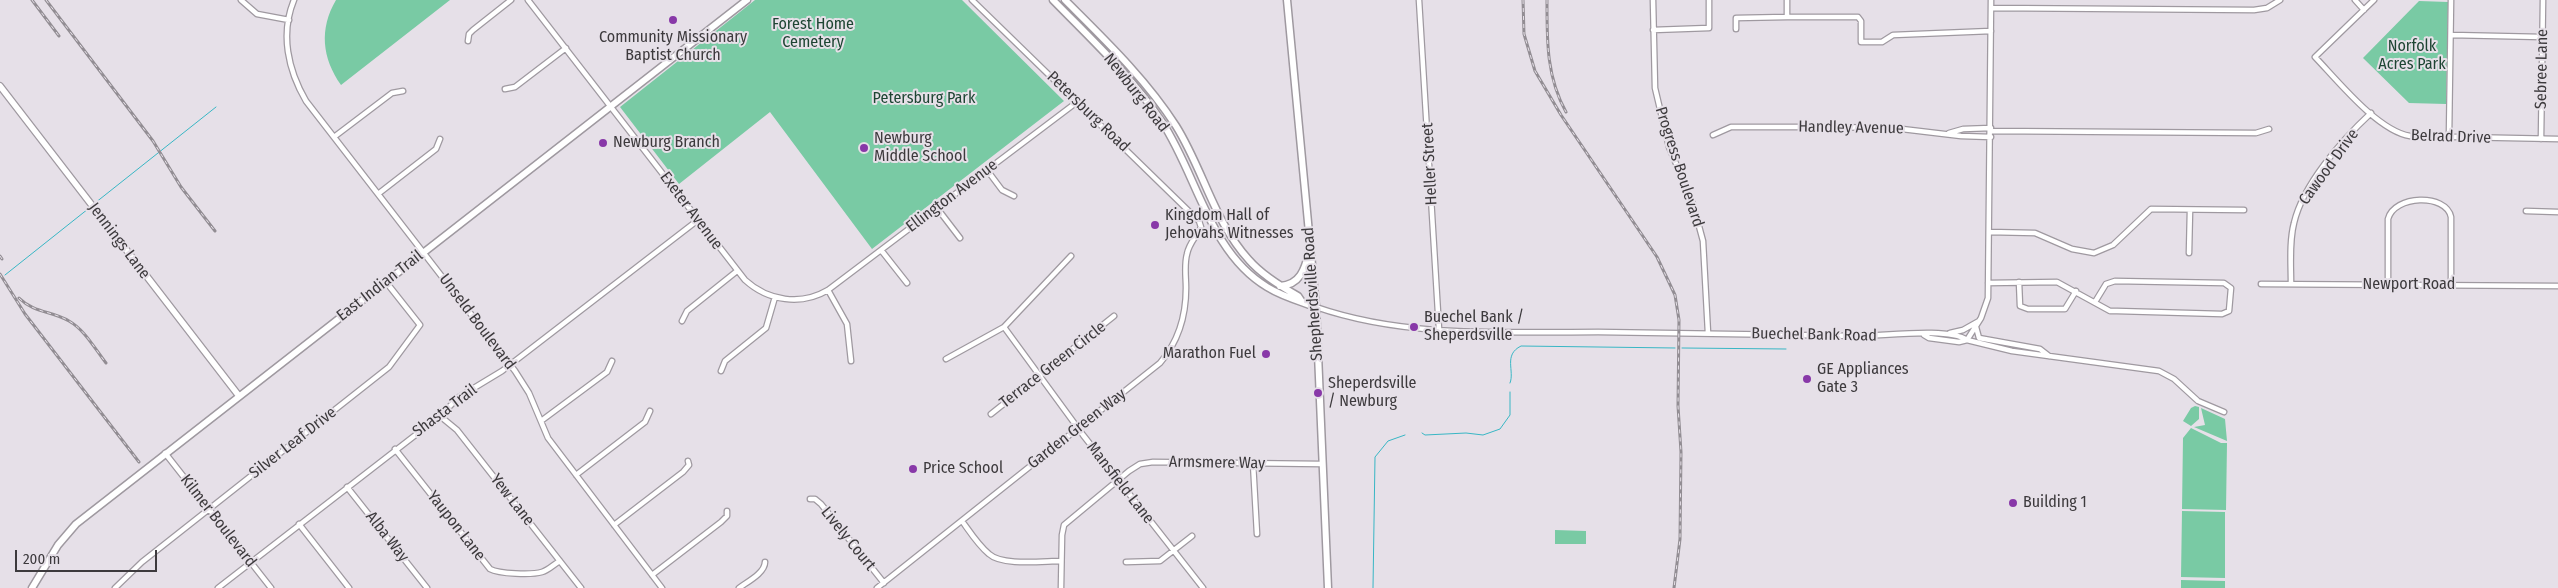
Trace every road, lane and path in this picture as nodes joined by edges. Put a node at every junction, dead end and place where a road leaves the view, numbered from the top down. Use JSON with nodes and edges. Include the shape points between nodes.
{"nodes":[{"id":1,"x":241,"y":0,"type":"edge"},
{"id":2,"x":294,"y":0,"type":"edge"},
{"id":3,"x":511,"y":0,"type":"edge"},
{"id":4,"x":528,"y":0,"type":"edge"},
{"id":5,"x":747,"y":0,"type":"edge"},
{"id":6,"x":972,"y":0,"type":"edge"},
{"id":7,"x":1053,"y":0,"type":"edge"},
{"id":8,"x":1065,"y":0,"type":"edge"},
{"id":9,"x":1287,"y":0,"type":"edge"},
{"id":10,"x":1419,"y":0,"type":"edge"},
{"id":11,"x":1653,"y":0,"type":"edge"},
{"id":12,"x":1709,"y":0,"type":"edge"},
{"id":13,"x":1787,"y":0,"type":"edge"},
{"id":14,"x":1991,"y":0,"type":"edge"},
{"id":15,"x":2280,"y":0,"type":"edge"},
{"id":16,"x":2355,"y":0,"type":"edge"},
{"id":17,"x":2374,"y":0,"type":"edge"},
{"id":18,"x":2451,"y":0,"type":"edge"},
{"id":19,"x":2543,"y":0,"type":"edge"},
{"id":20,"x":1991,"y":8,"type":"junction"},
{"id":21,"x":2364,"y":10,"type":"junction"},
{"id":22,"x":1787,"y":16,"type":"junction"},
{"id":23,"x":289,"y":20,"type":"junction"},
{"id":24,"x":1736,"y":29,"type":"dead end"},
{"id":25,"x":1653,"y":30,"type":"junction"},
{"id":26,"x":1991,"y":31,"type":"junction"},
{"id":27,"x":2451,"y":35,"type":"junction"},
{"id":28,"x":2542,"y":36,"type":"junction"},
{"id":29,"x":468,"y":41,"type":"dead end"},
{"id":30,"x":566,"y":48,"type":"junction"},
{"id":31,"x":0,"y":86,"type":"edge"},
{"id":32,"x":505,"y":89,"type":"dead end"},
{"id":33,"x":403,"y":91,"type":"dead end"},
{"id":34,"x":1077,"y":102,"type":"junction"},
{"id":35,"x":611,"y":106,"type":"junction"},
{"id":36,"x":2371,"y":113,"type":"junction"},
{"id":37,"x":2269,"y":129,"type":"dead end"},
{"id":38,"x":1991,"y":132,"type":"junction"},
{"id":39,"x":1945,"y":134,"type":"junction"},
{"id":40,"x":1713,"y":135,"type":"dead end"},
{"id":41,"x":334,"y":137,"type":"junction"},
{"id":42,"x":2449,"y":137,"type":"junction"},
{"id":43,"x":440,"y":139,"type":"dead end"},
{"id":44,"x":2541,"y":139,"type":"junction"},
{"id":45,"x":2558,"y":139,"type":"edge"},
{"id":46,"x":987,"y":170,"type":"junction"},
{"id":47,"x":378,"y":194,"type":"junction"},
{"id":48,"x":1014,"y":196,"type":"dead end"},
{"id":49,"x":937,"y":208,"type":"junction"},
{"id":50,"x":2190,"y":210,"type":"junction"},
{"id":51,"x":2244,"y":210,"type":"dead end"},
{"id":52,"x":2526,"y":211,"type":"dead end"},
{"id":53,"x":2558,"y":212,"type":"edge"},
{"id":54,"x":698,"y":220,"type":"junction"},
{"id":55,"x":1201,"y":225,"type":"joint"},
{"id":56,"x":1989,"y":232,"type":"junction"},
{"id":57,"x":960,"y":238,"type":"dead end"},
{"id":58,"x":1310,"y":246,"type":"junction"},
{"id":59,"x":881,"y":250,"type":"junction"},
{"id":60,"x":424,"y":252,"type":"junction"},
{"id":61,"x":2189,"y":253,"type":"dead end"},
{"id":62,"x":1071,"y":256,"type":"dead end"},
{"id":63,"x":737,"y":271,"type":"junction"},
{"id":64,"x":386,"y":282,"type":"junction"},
{"id":65,"x":1988,"y":282,"type":"junction"},
{"id":66,"x":2019,"y":282,"type":"junction"},
{"id":67,"x":907,"y":284,"type":"dead end"},
{"id":68,"x":2261,"y":284,"type":"dead end"},
{"id":69,"x":2291,"y":284,"type":"junction"},
{"id":70,"x":2388,"y":284,"type":"junction"},
{"id":71,"x":2451,"y":285,"type":"junction"},
{"id":72,"x":1280,"y":286,"type":"junction"},
{"id":73,"x":2558,"y":286,"type":"edge"},
{"id":74,"x":828,"y":290,"type":"junction"},
{"id":75,"x":2076,"y":291,"type":"junction"},
{"id":76,"x":775,"y":297,"type":"junction"},
{"id":77,"x":1302,"y":302,"type":"junction"},
{"id":78,"x":2095,"y":302,"type":"junction"},
{"id":79,"x":1316,"y":307,"type":"junction"},
{"id":80,"x":1114,"y":316,"type":"dead end"},
{"id":81,"x":1980,"y":320,"type":"junction"},
{"id":82,"x":682,"y":322,"type":"dead end"},
{"id":83,"x":1976,"y":326,"type":"junction"},
{"id":84,"x":1004,"y":327,"type":"junction"},
{"id":85,"x":1439,"y":329,"type":"junction"},
{"id":86,"x":1708,"y":333,"type":"junction"},
{"id":87,"x":1948,"y":334,"type":"junction"},
{"id":88,"x":1924,"y":335,"type":"junction"},
{"id":89,"x":1967,"y":340,"type":"junction"},
{"id":90,"x":2049,"y":356,"type":"junction"},
{"id":91,"x":946,"y":359,"type":"dead end"},
{"id":92,"x":612,"y":361,"type":"dead end"},
{"id":93,"x":852,"y":361,"type":"dead end"},
{"id":94,"x":510,"y":365,"type":"junction"},
{"id":95,"x":721,"y":371,"type":"dead end"},
{"id":96,"x":1040,"y":375,"type":"junction"},
{"id":97,"x":238,"y":396,"type":"junction"},
{"id":98,"x":650,"y":411,"type":"dead end"},
{"id":99,"x":2224,"y":412,"type":"dead end"},
{"id":100,"x":991,"y":414,"type":"dead end"},
{"id":101,"x":440,"y":416,"type":"junction"},
{"id":102,"x":541,"y":421,"type":"junction"},
{"id":103,"x":1078,"y":428,"type":"junction"},
{"id":104,"x":395,"y":449,"type":"junction"},
{"id":105,"x":165,"y":453,"type":"junction"},
{"id":106,"x":688,"y":461,"type":"dead end"},
{"id":107,"x":1253,"y":463,"type":"junction"},
{"id":108,"x":1322,"y":464,"type":"junction"},
{"id":109,"x":576,"y":475,"type":"junction"},
{"id":110,"x":1118,"y":480,"type":"junction"},
{"id":111,"x":347,"y":487,"type":"junction"},
{"id":112,"x":810,"y":499,"type":"dead end"},
{"id":113,"x":209,"y":509,"type":"junction"},
{"id":114,"x":727,"y":511,"type":"dead end"},
{"id":115,"x":962,"y":521,"type":"junction"},
{"id":116,"x":299,"y":524,"type":"junction"},
{"id":117,"x":614,"y":525,"type":"junction"},
{"id":118,"x":1257,"y":534,"type":"dead end"},
{"id":119,"x":1192,"y":536,"type":"dead end"},
{"id":120,"x":1174,"y":551,"type":"junction"},
{"id":121,"x":560,"y":561,"type":"junction"},
{"id":122,"x":1061,"y":561,"type":"junction"},
{"id":123,"x":765,"y":562,"type":"dead end"},
{"id":124,"x":1126,"y":562,"type":"dead end"},
{"id":125,"x":251,"y":563,"type":"junction"},
{"id":126,"x":652,"y":575,"type":"junction"},
{"id":127,"x":884,"y":583,"type":"junction"},
{"id":128,"x":32,"y":588,"type":"edge"},
{"id":129,"x":115,"y":588,"type":"edge"},
{"id":130,"x":218,"y":588,"type":"edge"},
{"id":131,"x":271,"y":588,"type":"edge"},
{"id":132,"x":349,"y":588,"type":"edge"},
{"id":133,"x":427,"y":588,"type":"edge"},
{"id":134,"x":581,"y":588,"type":"edge"},
{"id":135,"x":662,"y":588,"type":"edge"},
{"id":136,"x":739,"y":588,"type":"edge"},
{"id":137,"x":877,"y":588,"type":"edge"},
{"id":138,"x":1061,"y":588,"type":"edge"},
{"id":139,"x":1203,"y":588,"type":"edge"},
{"id":140,"x":1328,"y":588,"type":"edge"}],
"edges":[{"from":1,"to":23,"type":"street","via":[[257,14]]},
{"from":2,"to":23,"type":"street","name":"Unseld Boulevard"},
{"from":3,"to":29,"type":"street","via":[[473,30]]},
{"from":4,"to":30,"type":"street","name":"Exeter Avenue"},
{"from":5,"to":35,"type":"main road","name":"East Indian Trail"},
{"from":6,"to":34,"type":"street","name":"Petersburg Road"},
{"from":7,"to":77,"type":"main road","name":"Newburg Road","via":[[1154,111],[1176,147],[1221,239],[1239,264],[1266,287],[1295,302]]},
{"from":8,"to":72,"type":"main road","name":"Newburg Road","via":[[1103,37],[1158,100],[1180,134],[1235,243],[1249,261]]},
{"from":9,"to":58,"type":"main road","name":"Shepherdsville Road"},
{"from":10,"to":85,"type":"street","name":"Heller Street"},
{"from":11,"to":25,"type":"street","name":"Progress Boulevard"},
{"from":12,"to":25,"type":"street","via":[[1709,28]]},
{"from":13,"to":22,"type":"street"},
{"from":14,"to":20,"type":"street"},
{"from":15,"to":20,"type":"street","via":[[2267,8],[2254,10]]},
{"from":16,"to":21,"type":"street"},
{"from":17,"to":21,"type":"street"},
{"from":18,"to":27,"type":"street"},
{"from":19,"to":28,"type":"street","name":"Sebree Lane"},
{"from":20,"to":26,"type":"street"},
{"from":21,"to":36,"type":"street","name":"Belrad Drive","via":[[2315,57]]},
{"from":22,"to":24,"type":"street","via":[[1736,18]]},
{"from":22,"to":26,"type":"street","via":[[1858,17],[1861,42],[1882,42],[1893,35]]},
{"from":23,"to":41,"type":"street","name":"Unseld Boulevard","via":[[287,51],[295,82]]},
{"from":25,"to":86,"type":"street","name":"Progress Boulevard","via":[[1658,109],[1704,241]]},
{"from":26,"to":38,"type":"street"},
{"from":27,"to":28,"type":"street"},
{"from":27,"to":42,"type":"street"},
{"from":28,"to":44,"type":"street","name":"Sebree Lane"},
{"from":30,"to":32,"type":"street","via":[[516,87]]},
{"from":30,"to":35,"type":"street","name":"Exeter Avenue"},
{"from":31,"to":97,"type":"street","name":"Jennings Lane"},
{"from":33,"to":41,"type":"street","via":[[392,92]]},
{"from":34,"to":46,"type":"street","name":"Ellington Avenue"},
{"from":34,"to":55,"type":"street","name":"Petersburg Road"},
{"from":35,"to":54,"type":"street","name":"Exeter Avenue"},
{"from":35,"to":60,"type":"main road","name":"East Indian Trail"},
{"from":36,"to":42,"type":"street","name":"Belrad Drive","via":[[2388,129],[2402,135]]},
{"from":36,"to":69,"type":"street","name":"Cawood Drive","via":[[2345,139],[2299,208],[2292,232]]},
{"from":37,"to":38,"type":"street","name":"Handley Avenue","via":[[2256,133]]},
{"from":38,"to":39,"type":"street","name":"Handley Avenue"},
{"from":38,"to":39,"type":"street","via":[[1963,129]]},
{"from":38,"to":56,"type":"street"},
{"from":39,"to":40,"type":"street","name":"Handley Avenue","via":[[1902,128],[1731,127]]},
{"from":41,"to":47,"type":"street","name":"Unseld Boulevard"},
{"from":42,"to":44,"type":"street","name":"Belrad Drive"},
{"from":43,"to":47,"type":"street","via":[[436,149]]},
{"from":44,"to":45,"type":"street","name":"Belrad Drive"},
{"from":46,"to":48,"type":"street","via":[[1002,190]]},
{"from":46,"to":49,"type":"street","name":"Ellington Avenue"},
{"from":47,"to":60,"type":"street","name":"Unseld Boulevard"},
{"from":49,"to":57,"type":"street"},
{"from":49,"to":59,"type":"street","name":"Ellington Avenue"},
{"from":50,"to":51,"type":"street"},
{"from":50,"to":56,"type":"street","via":[[2147,211],[2113,245],[2094,253],[2072,249],[2035,233]]},
{"from":50,"to":61,"type":"street"},
{"from":52,"to":53,"type":"street"},
{"from":54,"to":63,"type":"street","name":"Exeter Avenue"},
{"from":54,"to":94,"type":"street","name":"Shasta Trail"},
{"from":55,"to":103,"type":"street","name":"Garden Green Way","via":[[1188,251],[1185,313],[1172,348],[1153,368]]},
{"from":56,"to":65,"type":"street"},
{"from":58,"to":72,"type":"main road","via":[[1300,277],[1293,283]]},
{"from":58,"to":79,"type":"main road","name":"Shepherdsville Road"},
{"from":59,"to":67,"type":"street"},
{"from":59,"to":74,"type":"street","name":"Ellington Avenue"},
{"from":60,"to":64,"type":"main road","name":"East Indian Trail"},
{"from":60,"to":94,"type":"street","name":"Unseld Boulevard"},
{"from":62,"to":84,"type":"street"},
{"from":63,"to":76,"type":"street","name":"Exeter Avenue","via":[[749,284]]},
{"from":63,"to":82,"type":"street","via":[[687,311]]},
{"from":64,"to":97,"type":"main road","name":"East Indian Trail"},
{"from":64,"to":113,"type":"street","name":"Silver Leaf Drive","via":[[419,324],[410,341],[386,371]]},
{"from":65,"to":66,"type":"street"},
{"from":65,"to":81,"type":"street","via":[[1987,303]]},
{"from":66,"to":75,"type":"street","via":[[2056,282]]},
{"from":66,"to":75,"type":"street","via":[[2020,306],[2028,309],[2065,309]]},
{"from":68,"to":69,"type":"street","name":"Newport Road"},
{"from":69,"to":70,"type":"street","name":"Newport Road"},
{"from":70,"to":71,"type":"street","name":"Newport Road"},
{"from":70,"to":71,"type":"street","via":[[2388,219],[2392,210],[2406,201],[2437,202],[2448,209],[2451,217]]},
{"from":71,"to":73,"type":"street","name":"Newport Road"},
{"from":72,"to":77,"type":"main road","name":"Newburg Road"},
{"from":74,"to":76,"type":"street","name":"Exeter Avenue","via":[[802,299]]},
{"from":74,"to":93,"type":"street","via":[[847,324]]},
{"from":75,"to":78,"type":"street"},
{"from":76,"to":95,"type":"street","via":[[766,328],[725,361]]},
{"from":77,"to":79,"type":"main road","name":"Newburg Road"},
{"from":78,"to":78,"type":"street","via":[[2110,311],[2222,314],[2231,307],[2231,294],[2228,284],[2224,283],[2115,281],[2106,284]]},
{"from":79,"to":85,"type":"street","name":"Buechel Bank Road","via":[[1354,319]]},
{"from":79,"to":108,"type":"main road","name":"Shepherdsville Road"},
{"from":80,"to":96,"type":"street","name":"Terrace Green Circle"},
{"from":81,"to":83,"type":"street"},
{"from":81,"to":87,"type":"street"},
{"from":83,"to":89,"type":"street"},
{"from":83,"to":90,"type":"street","via":[[1979,338],[2040,349]]},
{"from":84,"to":91,"type":"street"},
{"from":84,"to":96,"type":"street","name":"Mansfield Lane"},
{"from":85,"to":86,"type":"street","name":"Buechel Bank Road"},
{"from":86,"to":88,"type":"street","name":"Buechel Bank Road"},
{"from":87,"to":88,"type":"street","name":"Buechel Bank Road","via":[[1930,332]]},
{"from":87,"to":89,"type":"street","name":"Buechel Bank Road"},
{"from":88,"to":89,"type":"street","via":[[1960,342]]},
{"from":89,"to":90,"type":"street","name":"Buechel Bank Road"},
{"from":90,"to":99,"type":"street","via":[[2159,371],[2174,379],[2198,401]]},
{"from":92,"to":102,"type":"street","via":[[606,372]]},
{"from":94,"to":101,"type":"street","name":"Shasta Trail","via":[[459,397]]},
{"from":94,"to":102,"type":"street","name":"Unseld Boulevard","via":[[529,393]]},
{"from":96,"to":100,"type":"street","name":"Terrace Green Circle"},
{"from":96,"to":103,"type":"street","name":"Mansfield Lane"},
{"from":97,"to":105,"type":"main road","name":"East Indian Trail"},
{"from":98,"to":109,"type":"street","via":[[645,422]]},
{"from":101,"to":104,"type":"street","name":"Shasta Trail"},
{"from":101,"to":121,"type":"street","name":"Yew Lane","via":[[457,430]]},
{"from":102,"to":109,"type":"street","name":"Unseld Boulevard","via":[[548,438]]},
{"from":103,"to":110,"type":"street","name":"Mansfield Lane"},
{"from":103,"to":115,"type":"street","name":"Garden Green Way"},
{"from":104,"to":111,"type":"street","name":"Shasta Trail"},
{"from":104,"to":121,"type":"street","name":"Yaupon Lane","via":[[490,569],[536,573]]},
{"from":105,"to":113,"type":"street","name":"Kilmer Boulevard"},
{"from":105,"to":128,"type":"main road","name":"East Indian Trail","via":[[70,531]]},
{"from":106,"to":117,"type":"street","via":[[689,465],[683,472]]},
{"from":107,"to":108,"type":"street","name":"Armsmere Way"},
{"from":107,"to":110,"type":"street","name":"Armsmere Way","via":[[1146,463],[1136,466]]},
{"from":107,"to":118,"type":"street"},
{"from":108,"to":140,"type":"main road","name":"Shepherdsville Road"},
{"from":109,"to":117,"type":"street","name":"Unseld Boulevard"},
{"from":110,"to":120,"type":"street","name":"Mansfield Lane"},
{"from":110,"to":122,"type":"street","name":"Armsmere Way","via":[[1064,525]]},
{"from":111,"to":116,"type":"street","name":"Shasta Trail"},
{"from":111,"to":133,"type":"street","name":"Alba Way"},
{"from":112,"to":127,"type":"street","name":"Lively Court","via":[[814,498],[821,504]]},
{"from":113,"to":125,"type":"street","name":"Kilmer Boulevard"},
{"from":113,"to":129,"type":"street","name":"Silver Leaf Drive","via":[[130,572]]},
{"from":114,"to":126,"type":"street","via":[[722,522]]},
{"from":115,"to":122,"type":"street","via":[[994,558]]},
{"from":115,"to":127,"type":"street","name":"Garden Green Way"},
{"from":116,"to":125,"type":"street","name":"Shasta Trail"},
{"from":116,"to":132,"type":"street"},
{"from":117,"to":126,"type":"street","name":"Unseld Boulevard"},
{"from":119,"to":120,"type":"street"},
{"from":120,"to":124,"type":"street","via":[[1157,562]]},
{"from":120,"to":139,"type":"street","name":"Mansfield Lane"},
{"from":121,"to":134,"type":"street","name":"Yew Lane"},
{"from":122,"to":138,"type":"street","name":"Armsmere Way"},
{"from":123,"to":136,"type":"street","via":[[760,572]]},
{"from":125,"to":130,"type":"street","name":"Shasta Trail"},
{"from":125,"to":131,"type":"street","name":"Kilmer Boulevard"},
{"from":126,"to":135,"type":"street","name":"Unseld Boulevard"},
{"from":127,"to":137,"type":"street","name":"Garden Green Way"}]}
